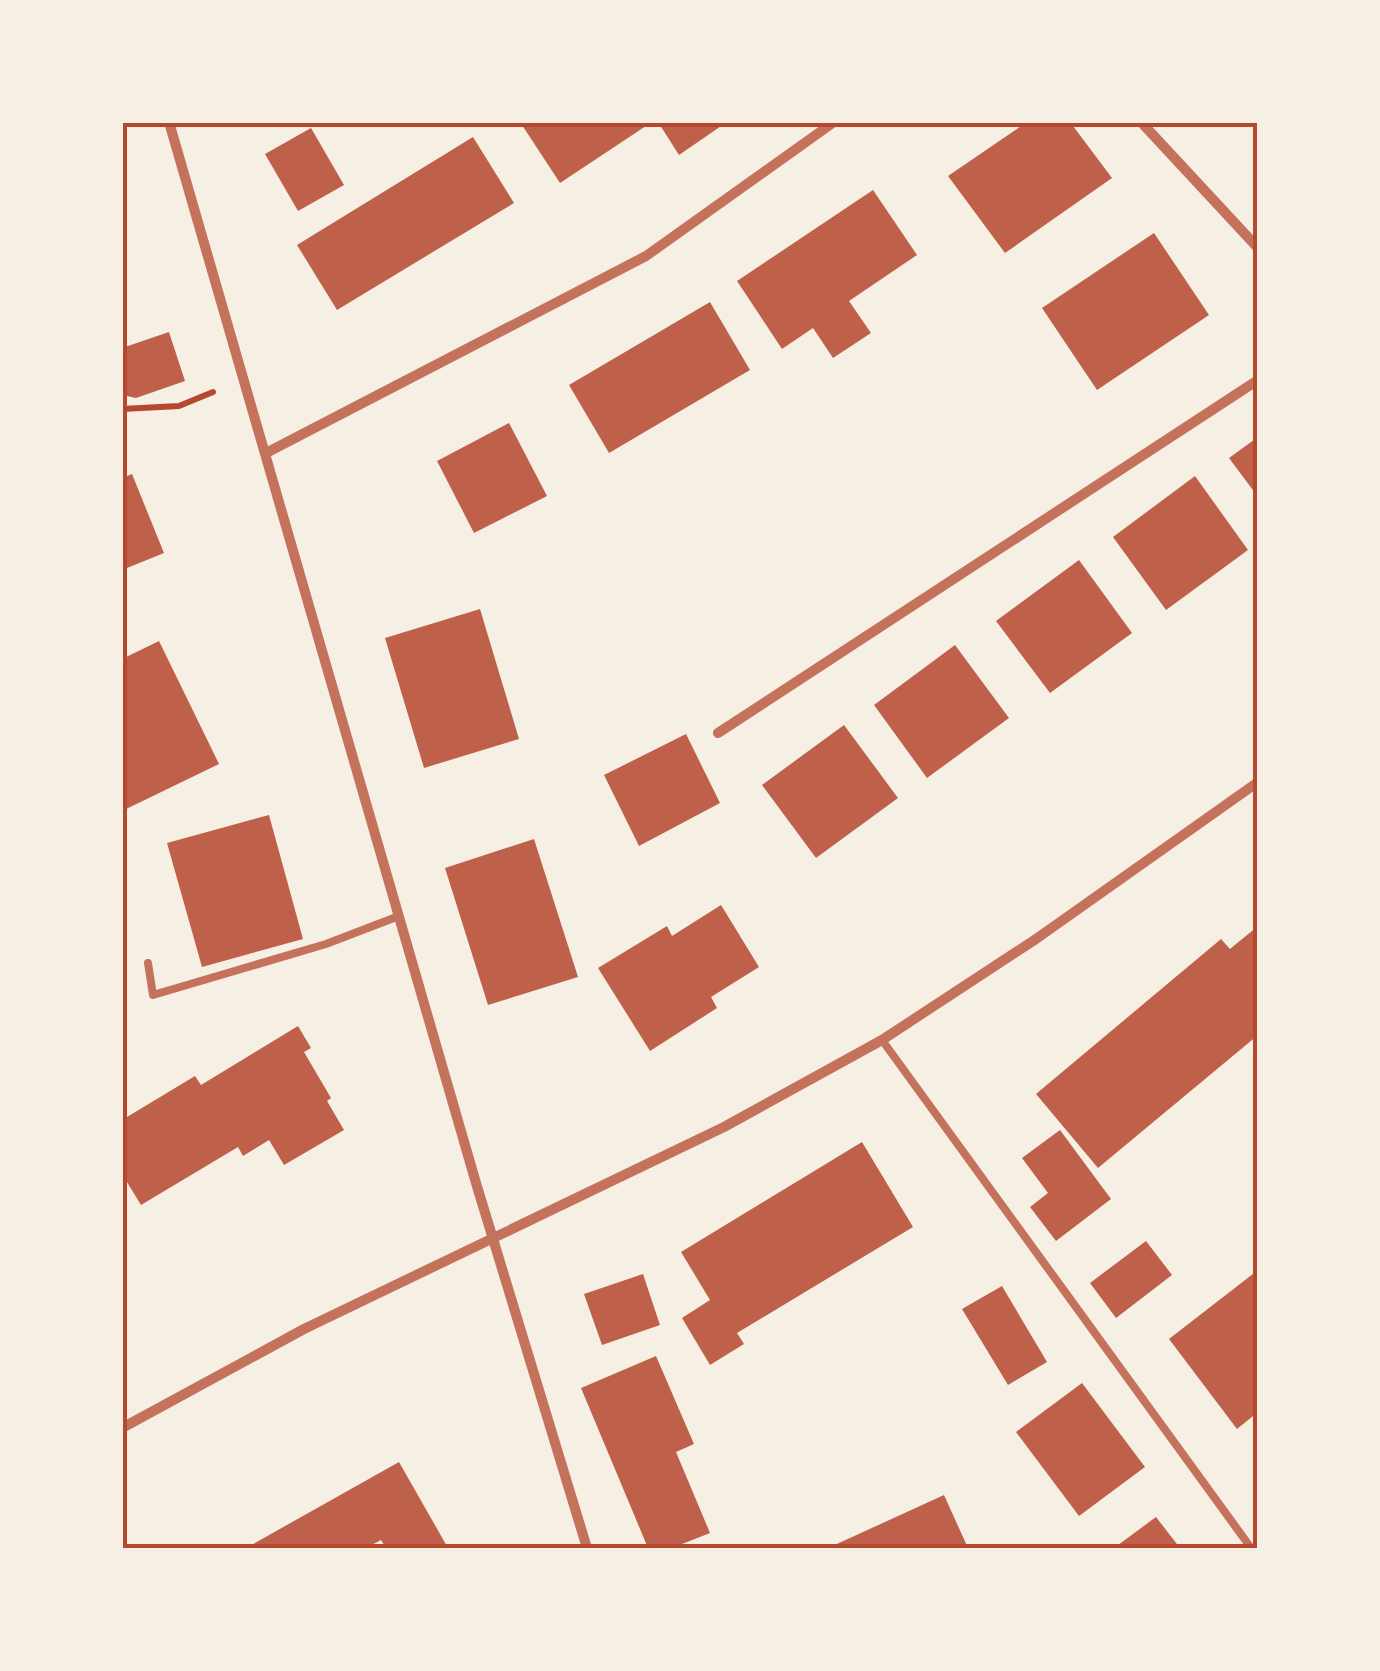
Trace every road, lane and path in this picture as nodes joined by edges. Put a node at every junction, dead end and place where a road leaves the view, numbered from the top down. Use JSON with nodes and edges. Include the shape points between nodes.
{"nodes":[{"id":1,"x":170,"y":122,"type":"edge"},
{"id":2,"x":834,"y":122,"type":"edge"},
{"id":3,"x":1141,"y":122,"type":"edge"},
{"id":4,"x":1258,"y":248,"type":"edge"},
{"id":5,"x":245,"y":378,"type":"junction"},
{"id":6,"x":1258,"y":380,"type":"edge"},
{"id":7,"x":122,"y":409,"type":"edge"},
{"id":8,"x":266,"y":453,"type":"junction"},
{"id":9,"x":718,"y":733,"type":"dead end"},
{"id":10,"x":1258,"y":782,"type":"edge"},
{"id":11,"x":399,"y":916,"type":"junction"},
{"id":12,"x":148,"y":964,"type":"dead end"},
{"id":13,"x":882,"y":1040,"type":"junction"},
{"id":14,"x":494,"y":1238,"type":"junction"},
{"id":15,"x":122,"y":1428,"type":"edge"},
{"id":16,"x":587,"y":1548,"type":"edge"},
{"id":17,"x":1251,"y":1548,"type":"edge"}],
"edges":[{"from":1,"to":5,"type":"street"},
{"from":2,"to":8,"type":"street","via":[[646,256]]},
{"from":3,"to":4,"type":"street"},
{"from":5,"to":7,"type":"path","via":[[179,406]]},
{"from":5,"to":8,"type":"street"},
{"from":6,"to":9,"type":"street"},
{"from":8,"to":11,"type":"street"},
{"from":10,"to":13,"type":"street"},
{"from":11,"to":12,"type":"lane","via":[[153,995]]},
{"from":11,"to":14,"type":"street"},
{"from":13,"to":14,"type":"street","via":[[724,1127]]},
{"from":13,"to":17,"type":"lane"},
{"from":14,"to":15,"type":"street","via":[[304,1328]]},
{"from":14,"to":16,"type":"street"}]}
